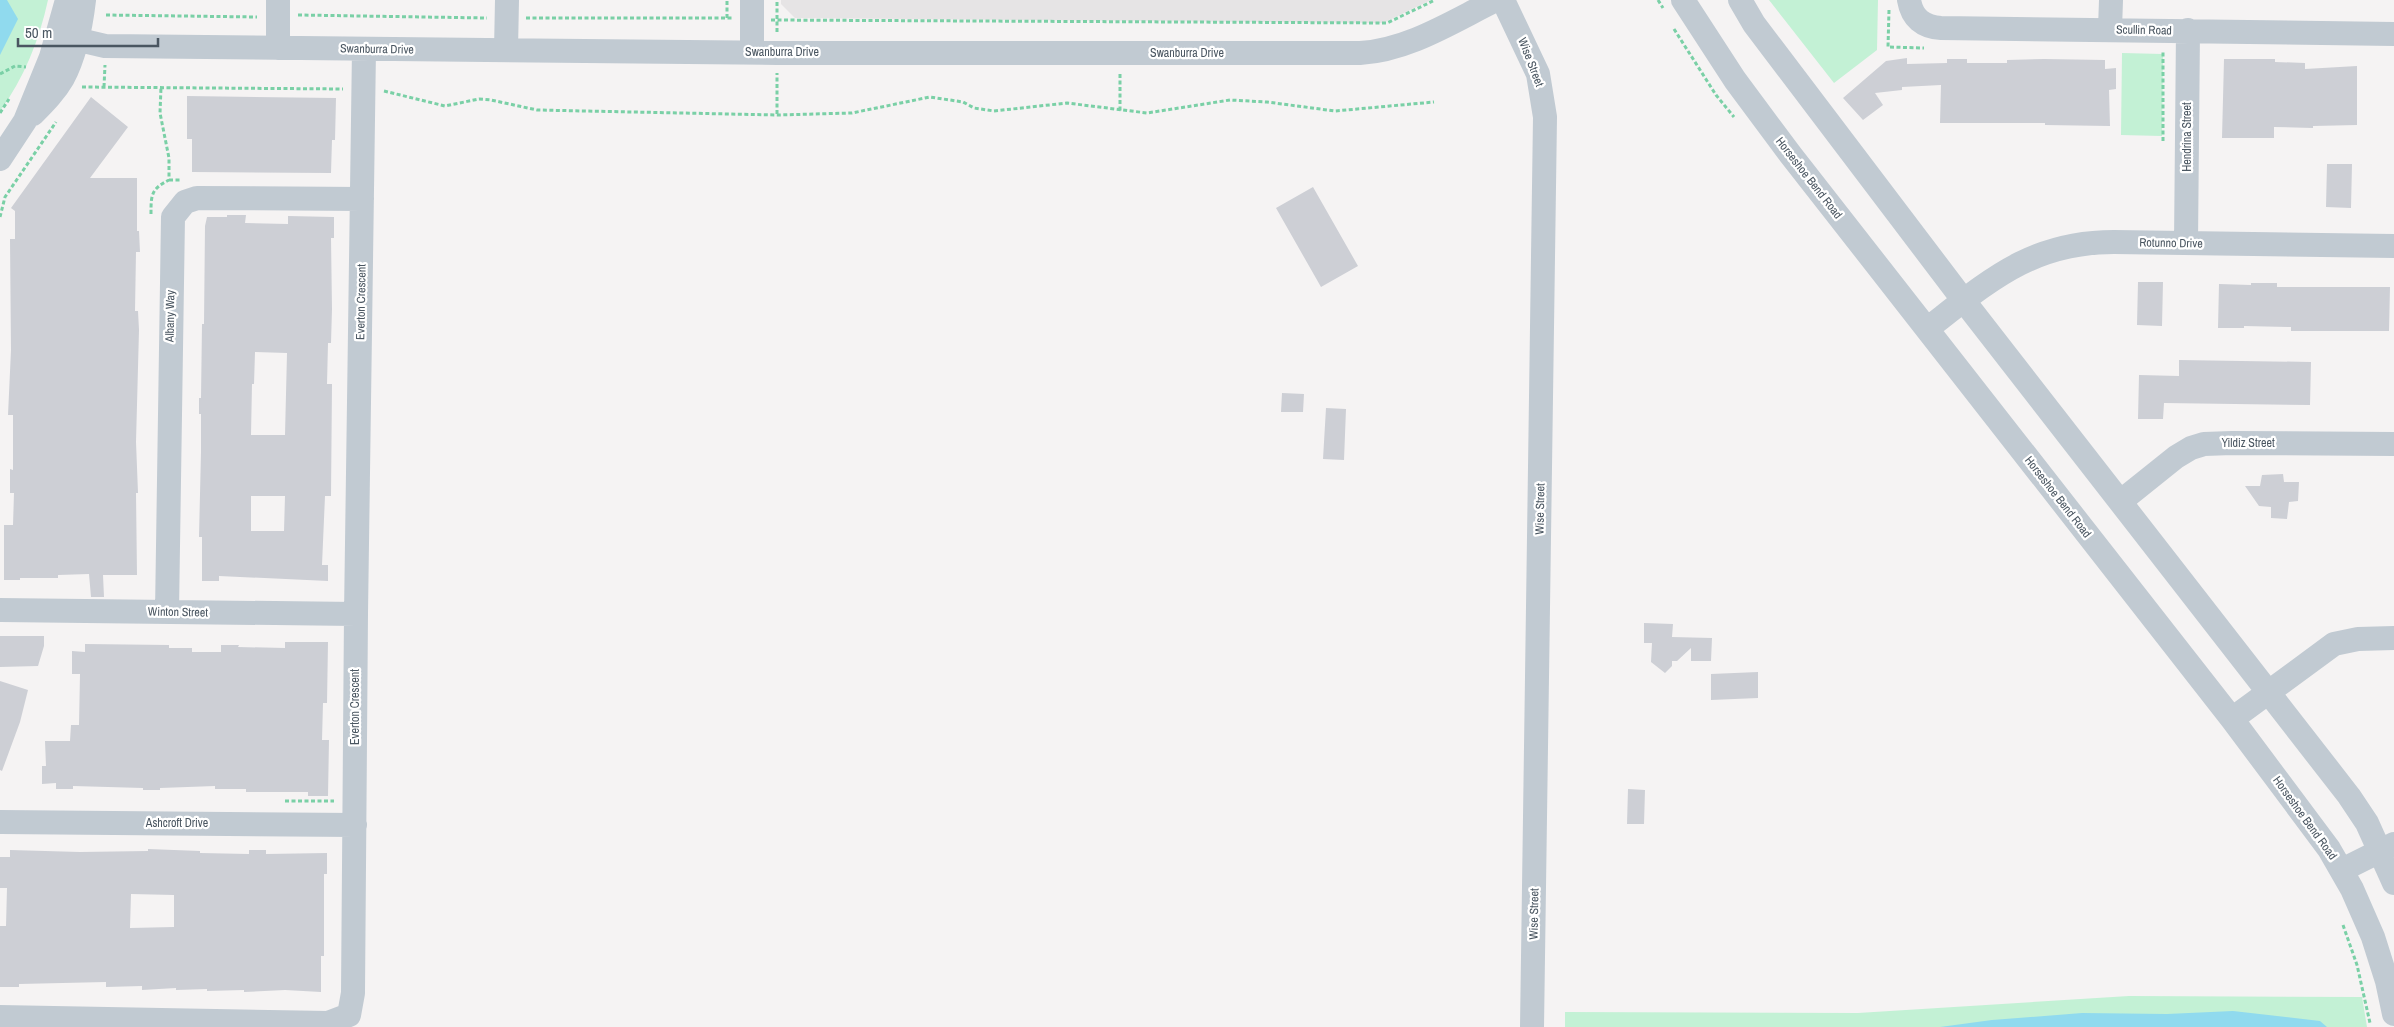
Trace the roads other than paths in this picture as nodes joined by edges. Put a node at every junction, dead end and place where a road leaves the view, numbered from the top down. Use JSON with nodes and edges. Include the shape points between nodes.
{"nodes":[{"id":1,"x":67,"y":0,"type":"edge"},
{"id":2,"x":84,"y":0,"type":"edge"},
{"id":3,"x":1496,"y":0,"type":"edge"},
{"id":4,"x":1504,"y":0,"type":"edge"},
{"id":5,"x":1740,"y":0,"type":"edge"},
{"id":6,"x":1909,"y":0,"type":"edge"},
{"id":7,"x":2111,"y":0,"type":"edge"},
{"id":8,"x":278,"y":8,"type":"edge"},
{"id":9,"x":1675,"y":8,"type":"edge"},
{"id":10,"x":506,"y":9,"type":"edge"},
{"id":11,"x":752,"y":9,"type":"edge"},
{"id":12,"x":2110,"y":29,"type":"junction"},
{"id":13,"x":2188,"y":30,"type":"junction"},
{"id":14,"x":2394,"y":34,"type":"edge"},
{"id":15,"x":67,"y":37,"type":"junction"},
{"id":16,"x":278,"y":48,"type":"junction"},
{"id":17,"x":364,"y":49,"type":"junction"},
{"id":18,"x":506,"y":50,"type":"junction"},
{"id":19,"x":752,"y":52,"type":"junction"},
{"id":20,"x":0,"y":159,"type":"edge"},
{"id":21,"x":362,"y":199,"type":"junction"},
{"id":22,"x":2186,"y":243,"type":"junction"},
{"id":23,"x":2394,"y":246,"type":"edge"},
{"id":24,"x":1964,"y":301,"type":"junction"},
{"id":25,"x":1927,"y":329,"type":"junction"},
{"id":26,"x":2394,"y":444,"type":"edge"},
{"id":27,"x":2121,"y":501,"type":"junction"},
{"id":28,"x":0,"y":610,"type":"edge"},
{"id":29,"x":167,"y":612,"type":"junction"},
{"id":30,"x":356,"y":614,"type":"junction"},
{"id":31,"x":2394,"y":638,"type":"edge"},
{"id":32,"x":2268,"y":692,"type":"junction"},
{"id":33,"x":2232,"y":719,"type":"junction"},
{"id":34,"x":0,"y":822,"type":"edge"},
{"id":35,"x":355,"y":824,"type":"junction"},
{"id":36,"x":2387,"y":847,"type":"edge"},
{"id":37,"x":2342,"y":870,"type":"junction"},
{"id":38,"x":2394,"y":883,"type":"edge"},
{"id":39,"x":2394,"y":1014,"type":"edge"},
{"id":40,"x":0,"y":1017,"type":"edge"},
{"id":41,"x":1532,"y":1027,"type":"edge"}],
"edges":[{"from":1,"to":15,"type":"street"},
{"from":2,"to":15,"type":"street"},
{"from":3,"to":19,"type":"street","name":"Swanburra Drive","via":[[1418,38],[1367,53]]},
{"from":4,"to":41,"type":"street","name":"Wise Street","via":[[1538,74],[1545,117]]},
{"from":5,"to":24,"type":"street","via":[[1754,24]]},
{"from":6,"to":12,"type":"street","name":"Scullin Road","via":[[1918,20],[1934,28]]},
{"from":7,"to":12,"type":"street"},
{"from":8,"to":16,"type":"street"},
{"from":9,"to":25,"type":"street","name":"Horseshoe Bend Road"},
{"from":10,"to":18,"type":"street"},
{"from":11,"to":19,"type":"street"},
{"from":12,"to":13,"type":"street","name":"Scullin Road"},
{"from":13,"to":14,"type":"street","name":"Scullin Road"},
{"from":13,"to":22,"type":"street","name":"Hendrina Street"},
{"from":15,"to":16,"type":"street","name":"Swanburra Drive","via":[[105,46]]},
{"from":15,"to":20,"type":"street","via":[[62,79]]},
{"from":16,"to":17,"type":"street","name":"Swanburra Drive"},
{"from":17,"to":18,"type":"street","name":"Swanburra Drive"},
{"from":17,"to":21,"type":"street","name":"Everton Crescent"},
{"from":18,"to":19,"type":"street","name":"Swanburra Drive"},
{"from":21,"to":29,"type":"street","name":"Albany Way","via":[[197,198],[185,202],[173,217]]},
{"from":21,"to":30,"type":"street","name":"Everton Crescent"},
{"from":22,"to":23,"type":"street","name":"Rotunno Drive"},
{"from":22,"to":24,"type":"street","name":"Rotunno Drive","via":[[2090,243],[2054,249],[2017,264]]},
{"from":24,"to":25,"type":"street","name":"Rotunno Drive"},
{"from":24,"to":27,"type":"street"},
{"from":25,"to":33,"type":"street","name":"Horseshoe Bend Road"},
{"from":26,"to":27,"type":"street","name":"Yildiz Street","via":[[2204,444],[2176,456]]},
{"from":27,"to":32,"type":"street"},
{"from":28,"to":29,"type":"street","name":"Winton Street"},
{"from":29,"to":30,"type":"street","name":"Winton Street"},
{"from":30,"to":35,"type":"street","name":"Everton Crescent"},
{"from":31,"to":32,"type":"street","via":[[2358,639],[2334,644]]},
{"from":32,"to":33,"type":"street"},
{"from":32,"to":36,"type":"street"},
{"from":33,"to":37,"type":"street","name":"Horseshoe Bend Road"},
{"from":34,"to":35,"type":"street","name":"Ashcroft Drive"},
{"from":35,"to":40,"type":"street","name":"Everton Crescent","via":[[353,993],[349,1015],[328,1022]]},
{"from":36,"to":37,"type":"street"},
{"from":36,"to":38,"type":"street"},
{"from":37,"to":39,"type":"street","name":"Horseshoe Bend Road","via":[[2373,937]]}]}
